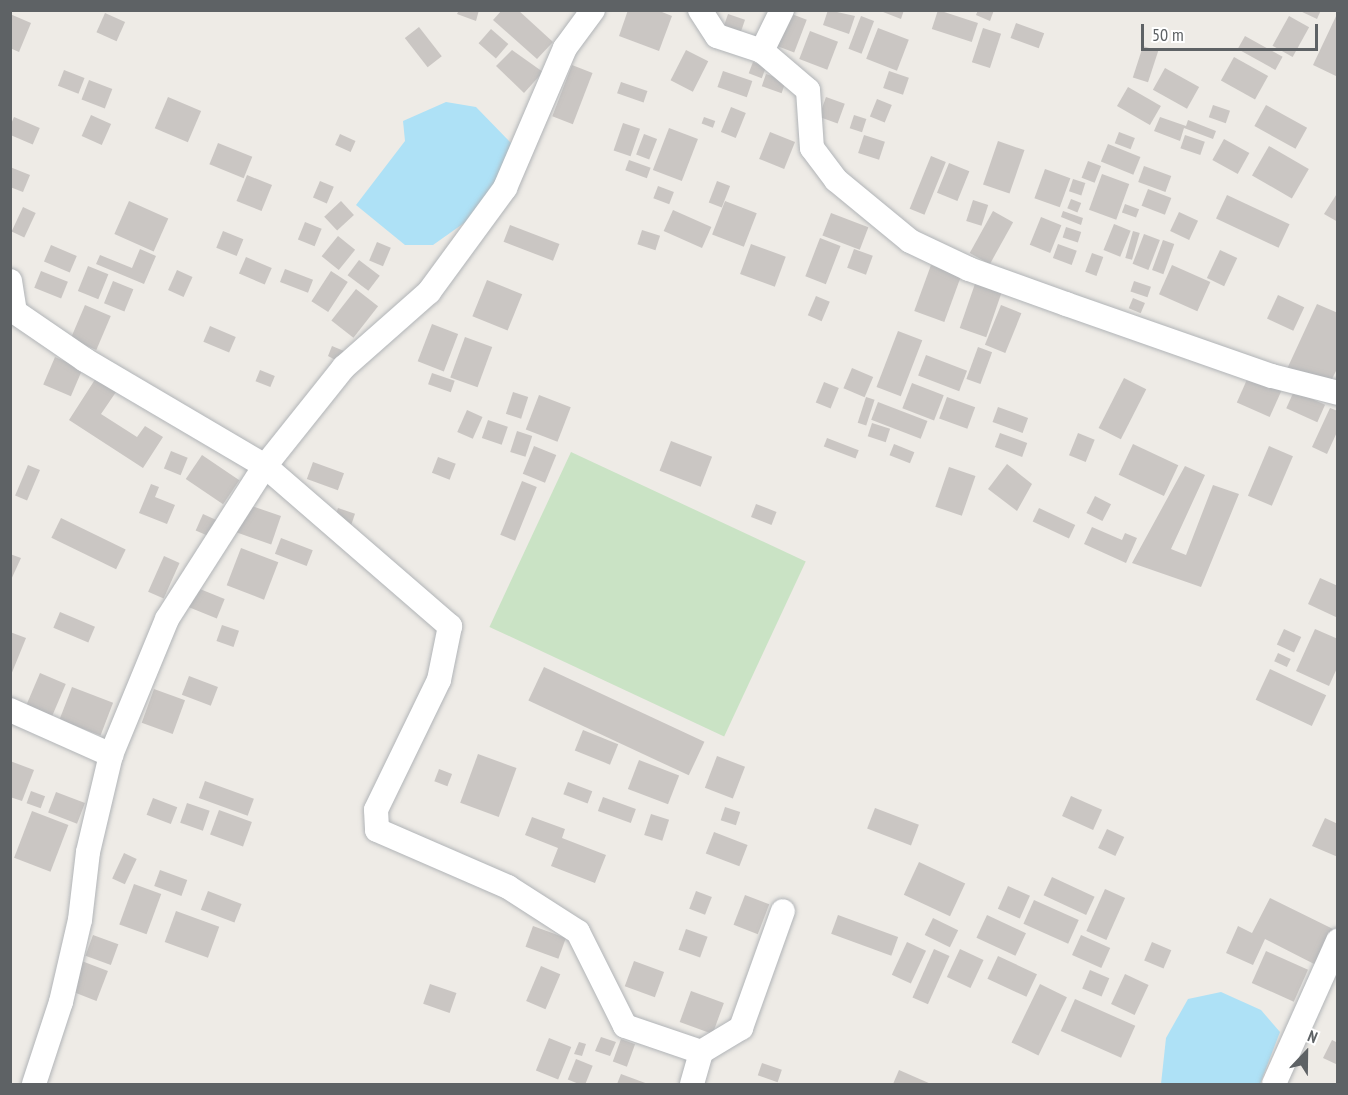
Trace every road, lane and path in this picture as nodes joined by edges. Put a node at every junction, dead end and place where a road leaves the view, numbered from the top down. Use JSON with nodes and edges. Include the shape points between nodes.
{"nodes":[{"id":1,"x":593,"y":10,"type":"edge"},
{"id":2,"x":700,"y":10,"type":"edge"},
{"id":3,"x":782,"y":10,"type":"edge"},
{"id":4,"x":762,"y":51,"type":"junction"},
{"id":5,"x":10,"y":281,"type":"edge"},
{"id":6,"x":1338,"y":393,"type":"edge"},
{"id":7,"x":265,"y":466,"type":"junction"},
{"id":8,"x":10,"y":710,"type":"edge"},
{"id":9,"x":111,"y":754,"type":"junction"},
{"id":10,"x":783,"y":911,"type":"dead end"},
{"id":11,"x":1338,"y":940,"type":"edge"},
{"id":12,"x":701,"y":1052,"type":"junction"},
{"id":13,"x":34,"y":1084,"type":"edge"},
{"id":14,"x":692,"y":1084,"type":"edge"},
{"id":15,"x":1274,"y":1084,"type":"edge"}],
"edges":[{"from":1,"to":7,"type":"street","via":[[565,48],[505,188],[429,292],[344,367]]},
{"from":2,"to":4,"type":"street","via":[[717,36]]},
{"from":3,"to":4,"type":"street"},
{"from":4,"to":6,"type":"street","via":[[807,90],[812,148],[836,180],[910,241],[969,269],[1066,304],[1272,376]]},
{"from":5,"to":7,"type":"street","via":[[15,312],[85,360]]},
{"from":7,"to":9,"type":"street","via":[[167,619]]},
{"from":7,"to":12,"type":"street","via":[[373,564],[450,626],[439,680],[376,810],[377,830],[508,887],[578,932],[625,1026]]},
{"from":8,"to":9,"type":"street"},
{"from":9,"to":13,"type":"street","via":[[88,852],[78,930],[61,1002]]},
{"from":10,"to":12,"type":"street","via":[[741,1028]]},
{"from":11,"to":15,"type":"street"},
{"from":12,"to":14,"type":"street"}]}
